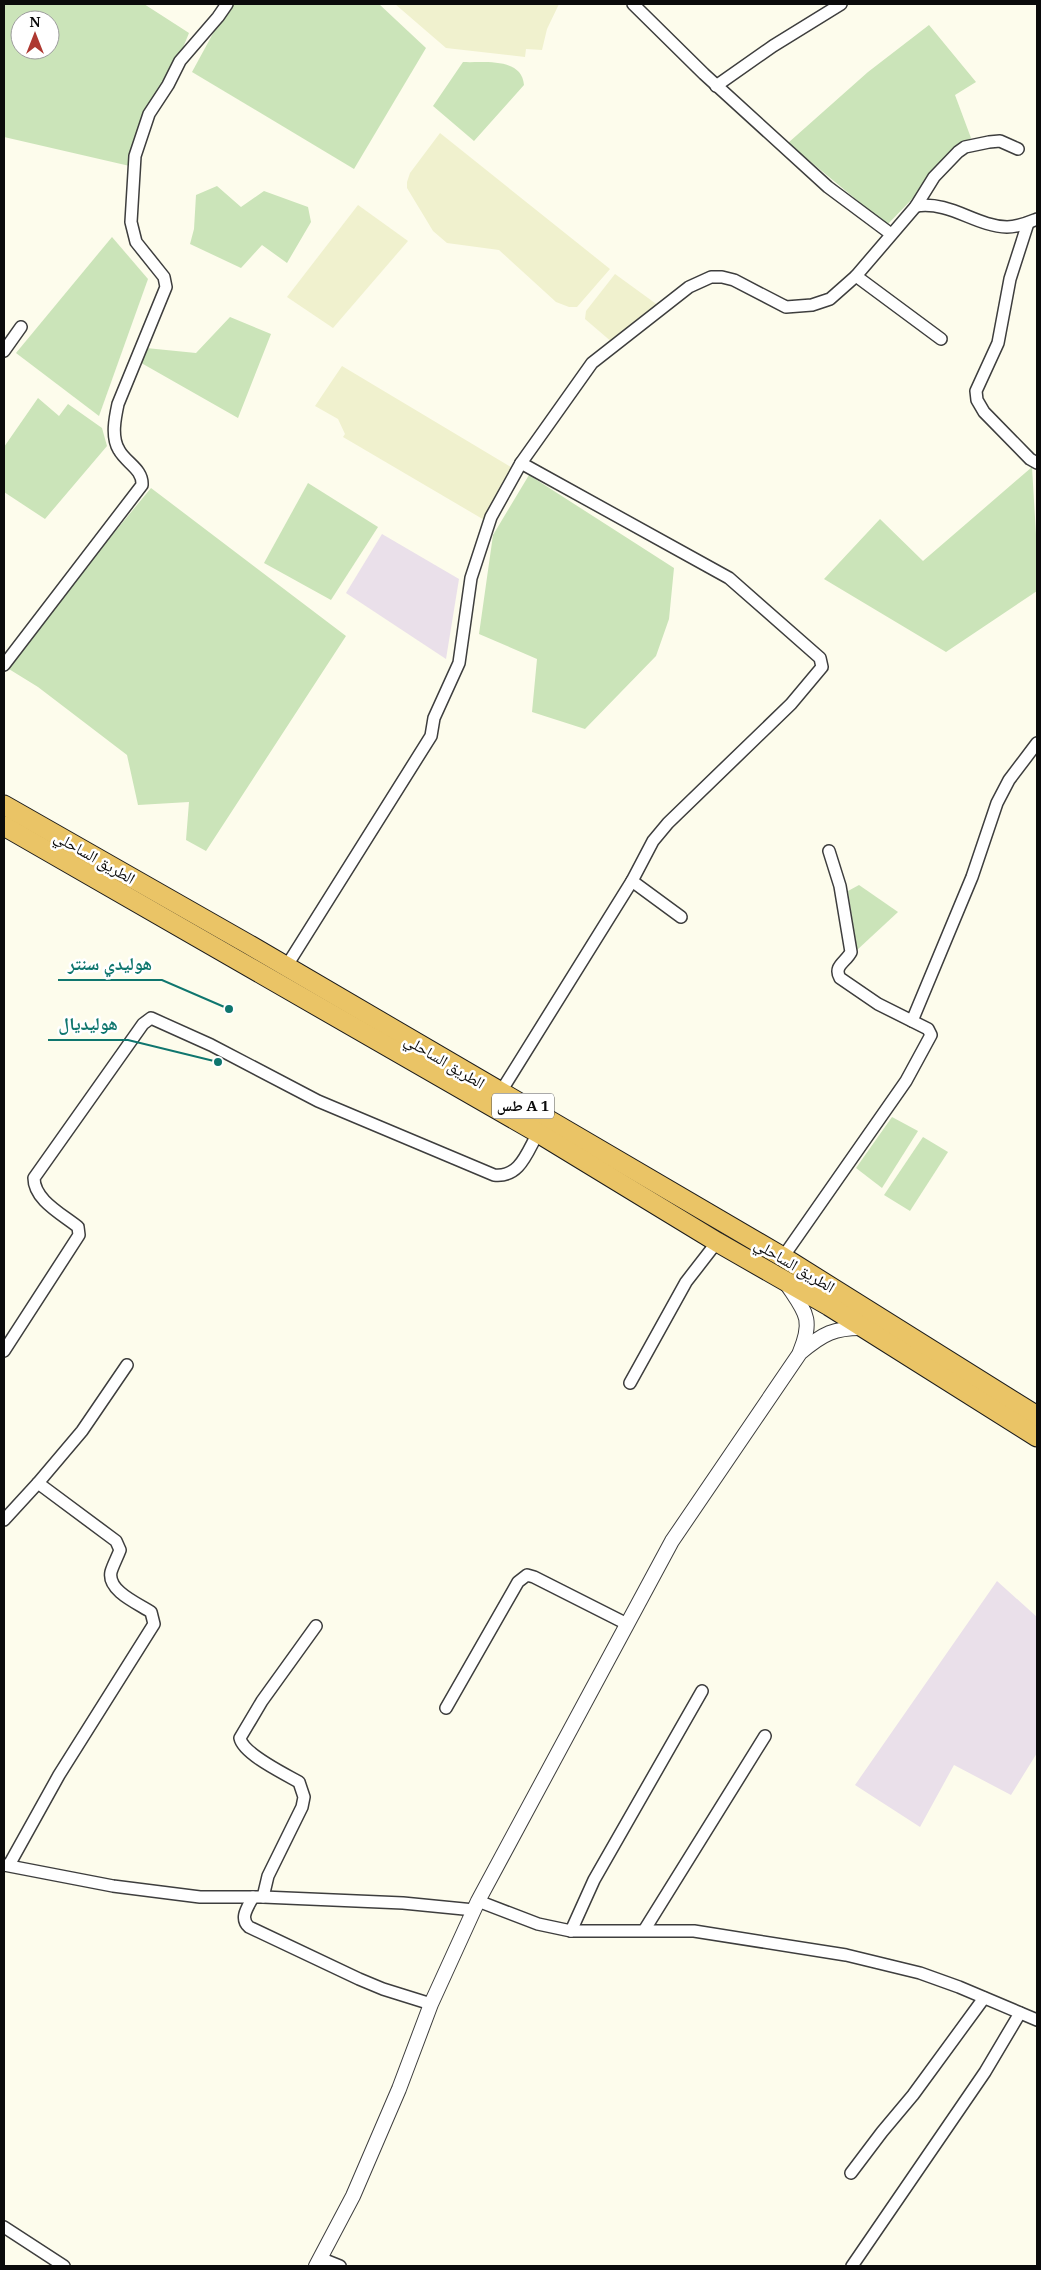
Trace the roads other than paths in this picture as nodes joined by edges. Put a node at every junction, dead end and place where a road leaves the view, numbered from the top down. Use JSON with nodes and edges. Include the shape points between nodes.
{"nodes":[{"id":1,"x":227,"y":4,"type":"edge"},
{"id":2,"x":633,"y":4,"type":"edge"},
{"id":3,"x":841,"y":4,"type":"edge"},
{"id":4,"x":716,"y":86,"type":"junction"},
{"id":5,"x":1018,"y":149,"type":"dead end"},
{"id":6,"x":916,"y":206,"type":"junction"},
{"id":7,"x":1033,"y":221,"type":"edge"},
{"id":8,"x":891,"y":234,"type":"junction"},
{"id":9,"x":856,"y":276,"type":"junction"},
{"id":10,"x":21,"y":327,"type":"dead end"},
{"id":11,"x":941,"y":339,"type":"dead end"},
{"id":12,"x":4,"y":351,"type":"edge"},
{"id":13,"x":521,"y":463,"type":"junction"},
{"id":14,"x":1037,"y":463,"type":"edge"},
{"id":15,"x":4,"y":664,"type":"edge"},
{"id":16,"x":1037,"y":743,"type":"edge"},
{"id":17,"x":4,"y":804,"type":"edge"},
{"id":18,"x":4,"y":826,"type":"edge"},
{"id":19,"x":829,"y":852,"type":"dead end"},
{"id":20,"x":632,"y":881,"type":"junction"},
{"id":21,"x":681,"y":917,"type":"dead end"},
{"id":22,"x":286,"y":967,"type":"junction"},
{"id":23,"x":912,"y":1021,"type":"junction"},
{"id":24,"x":500,"y":1093,"type":"junction"},
{"id":25,"x":538,"y":1133,"type":"junction"},
{"id":26,"x":717,"y":1242,"type":"junction"},
{"id":27,"x":783,"y":1257,"type":"junction"},
{"id":28,"x":786,"y":1283,"type":"junction"},
{"id":29,"x":865,"y":1328,"type":"junction"},
{"id":30,"x":4,"y":1351,"type":"edge"},
{"id":31,"x":800,"y":1353,"type":"junction"},
{"id":32,"x":127,"y":1365,"type":"dead end"},
{"id":33,"x":630,"y":1383,"type":"dead end"},
{"id":34,"x":1037,"y":1416,"type":"edge"},
{"id":35,"x":1037,"y":1437,"type":"edge"},
{"id":36,"x":38,"y":1482,"type":"junction"},
{"id":37,"x":4,"y":1520,"type":"edge"},
{"id":38,"x":627,"y":1624,"type":"junction"},
{"id":39,"x":316,"y":1626,"type":"dead end"},
{"id":40,"x":702,"y":1691,"type":"dead end"},
{"id":41,"x":446,"y":1708,"type":"dead end"},
{"id":42,"x":765,"y":1736,"type":"dead end"},
{"id":43,"x":6,"y":1865,"type":"edge"},
{"id":44,"x":258,"y":1897,"type":"junction"},
{"id":45,"x":476,"y":1905,"type":"junction"},
{"id":46,"x":645,"y":1929,"type":"junction"},
{"id":47,"x":571,"y":1931,"type":"junction"},
{"id":48,"x":984,"y":1998,"type":"junction"},
{"id":49,"x":431,"y":2004,"type":"junction"},
{"id":50,"x":1020,"y":2013,"type":"junction"},
{"id":51,"x":1037,"y":2020,"type":"edge"},
{"id":52,"x":851,"y":2173,"type":"dead end"},
{"id":53,"x":4,"y":2227,"type":"edge"},
{"id":54,"x":318,"y":2262,"type":"edge"},
{"id":55,"x":64,"y":2266,"type":"edge"},
{"id":56,"x":340,"y":2266,"type":"edge"},
{"id":57,"x":852,"y":2266,"type":"edge"}],
"edges":[{"from":1,"to":15,"type":"street","via":[[180,61],[148,114],[134,156],[131,222],[136,242],[164,277],[166,287],[115,415],[118,449],[140,473],[142,485]]},
{"from":2,"to":4,"type":"street"},
{"from":3,"to":4,"type":"street"},
{"from":4,"to":8,"type":"street","via":[[828,187]]},
{"from":5,"to":6,"type":"street","via":[[1000,141],[965,147],[934,177]]},
{"from":6,"to":7,"type":"street","via":[[931,204],[945,207],[998,226],[1017,226]]},
{"from":6,"to":8,"type":"street"},
{"from":7,"to":14,"type":"street","via":[[1010,279],[998,343],[976,391],[984,412]]},
{"from":8,"to":9,"type":"street"},
{"from":9,"to":11,"type":"street"},
{"from":9,"to":13,"type":"street","via":[[830,299],[795,308],[776,303],[734,280],[722,277],[711,277],[689,287],[592,363]]},
{"from":10,"to":12,"type":"street"},
{"from":13,"to":20,"type":"street","via":[[729,578],[822,663],[791,704],[668,823],[653,841]]},
{"from":13,"to":22,"type":"street","via":[[491,517],[482,543],[471,578],[459,663],[434,718],[431,736]]},
{"from":16,"to":23,"type":"street","via":[[1009,780],[998,803]]},
{"from":17,"to":22,"type":"highway","name":"الطريق الساحلي","number":"طس A 1"},
{"from":18,"to":25,"type":"highway","name":"الطريق الساحلي","number":"طس A 1"},
{"from":19,"to":23,"type":"street","via":[[840,886],[851,952],[837,973],[856,991]]},
{"from":20,"to":21,"type":"street"},
{"from":20,"to":24,"type":"street"},
{"from":22,"to":24,"type":"highway","name":"الطريق الساحلي","number":"طس A 1"},
{"from":23,"to":27,"type":"street","via":[[930,1032],[930,1040],[906,1081]]},
{"from":24,"to":27,"type":"highway","name":"الطريق الساحلي","number":"طس A 1"},
{"from":25,"to":26,"type":"highway","name":"الطريق الساحلي","number":"طس A 1"},
{"from":25,"to":30,"type":"street","via":[[516,1170],[506,1175],[494,1175],[318,1101],[211,1045],[151,1018],[143,1024],[34,1178],[34,1187],[39,1195],[78,1227],[79,1235]]},
{"from":26,"to":28,"type":"highway","name":"الطريق الساحلي","number":"طس A 1"},
{"from":26,"to":33,"type":"street","via":[[686,1282]]},
{"from":27,"to":34,"type":"highway","name":"الطريق الساحلي","number":"طس A 1"},
{"from":28,"to":29,"type":"highway","name":"الطريق الساحلي","number":"طس A 1"},
{"from":28,"to":31,"type":"street","via":[[807,1317]]},
{"from":29,"to":31,"type":"street","via":[[828,1333]]},
{"from":29,"to":35,"type":"highway","name":"الطريق الساحلي","number":"طس A 1"},
{"from":31,"to":38,"type":"street","via":[[672,1541]]},
{"from":32,"to":36,"type":"street","via":[[82,1431]]},
{"from":36,"to":37,"type":"street"},
{"from":36,"to":43,"type":"street","via":[[116,1541],[120,1550],[110,1574],[113,1584],[151,1612],[154,1624]]},
{"from":38,"to":41,"type":"street","via":[[527,1575],[518,1582]]},
{"from":38,"to":45,"type":"street"},
{"from":39,"to":44,"type":"street","via":[[262,1701],[240,1738],[241,1744],[262,1760],[299,1782],[304,1797]]},
{"from":40,"to":47,"type":"street","via":[[594,1880]]},
{"from":42,"to":46,"type":"street"},
{"from":43,"to":44,"type":"street","via":[[160,1893]]},
{"from":44,"to":45,"type":"street"},
{"from":44,"to":49,"type":"street","via":[[243,1918],[249,1927],[367,1983]]},
{"from":45,"to":47,"type":"street"},
{"from":45,"to":49,"type":"street"},
{"from":46,"to":47,"type":"street"},
{"from":46,"to":48,"type":"street","via":[[694,1931],[846,1955],[920,1973]]},
{"from":48,"to":50,"type":"street"},
{"from":48,"to":52,"type":"street"},
{"from":49,"to":54,"type":"street","via":[[353,2196]]},
{"from":50,"to":51,"type":"street"},
{"from":50,"to":57,"type":"street","via":[[986,2072]]},
{"from":53,"to":55,"type":"street"},
{"from":54,"to":56,"type":"street"}]}
